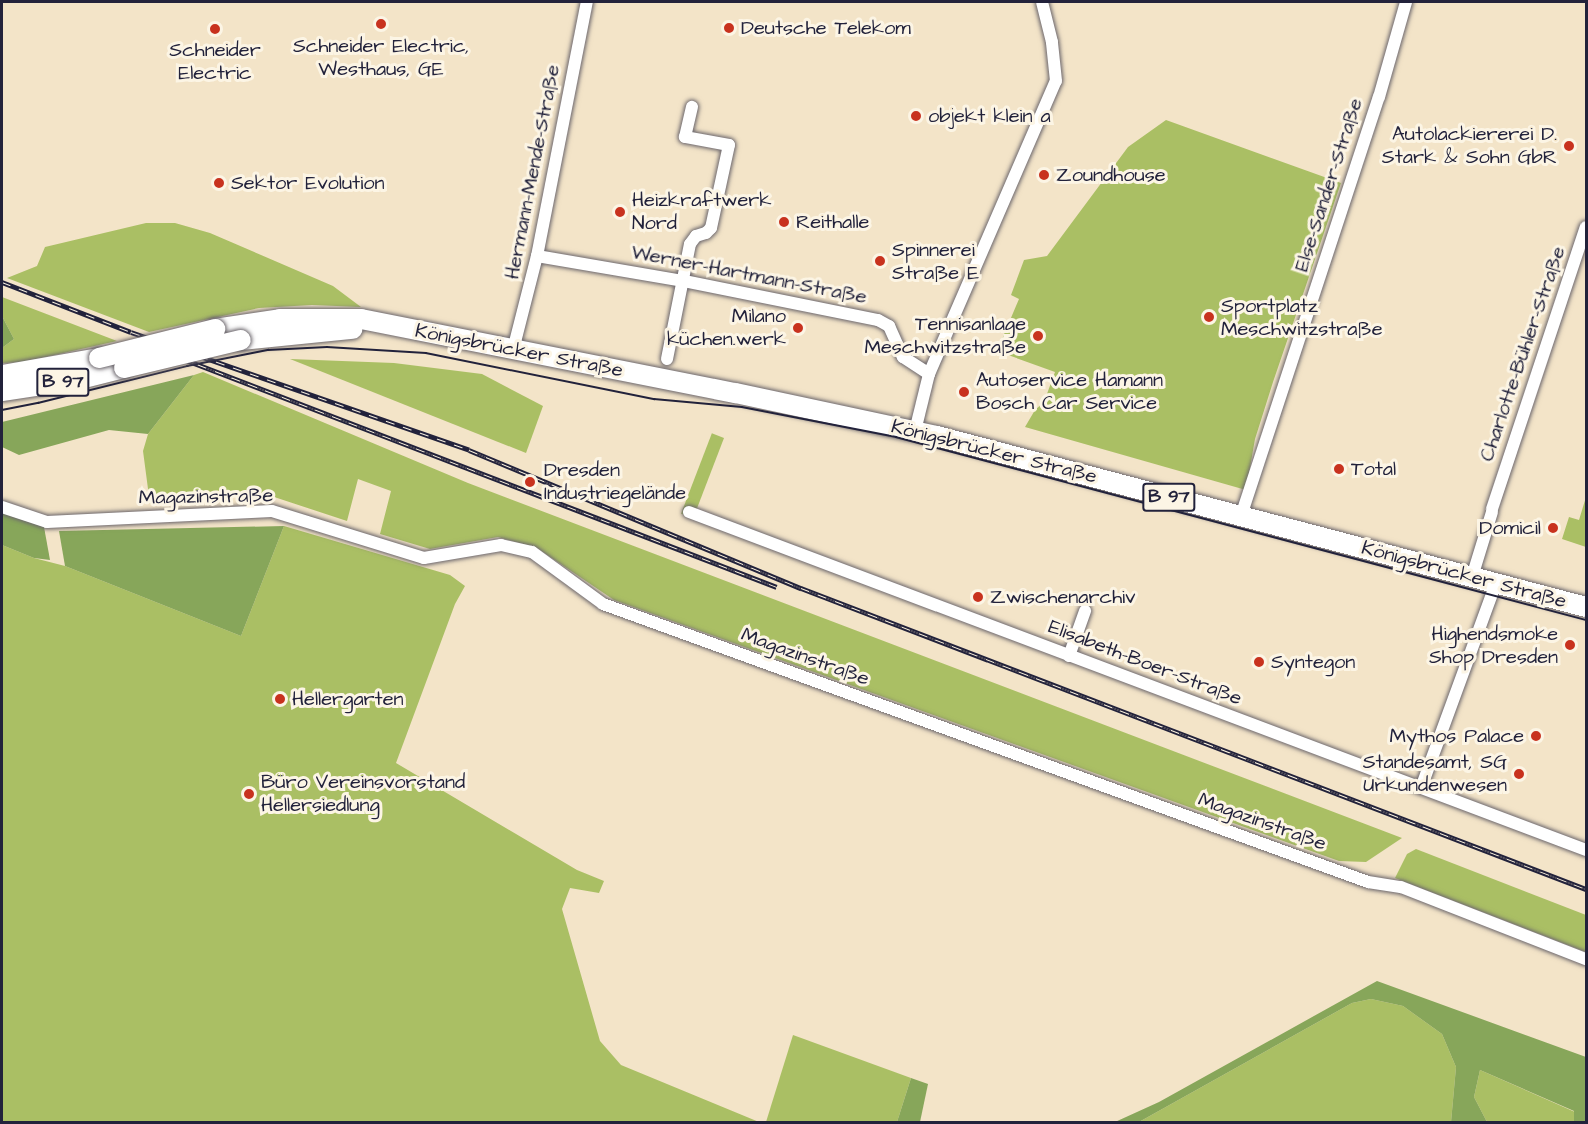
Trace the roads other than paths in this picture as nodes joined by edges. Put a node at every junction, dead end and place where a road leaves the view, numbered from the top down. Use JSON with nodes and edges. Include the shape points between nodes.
{"nodes":[{"id":1,"x":586,"y":2,"type":"edge"},
{"id":2,"x":1042,"y":2,"type":"edge"},
{"id":3,"x":1406,"y":2,"type":"edge"},
{"id":4,"x":692,"y":107,"type":"dead end"},
{"id":5,"x":1587,"y":226,"type":"edge"},
{"id":6,"x":537,"y":256,"type":"junction"},
{"id":7,"x":684,"y":281,"type":"junction"},
{"id":8,"x":394,"y":327,"type":"junction"},
{"id":9,"x":513,"y":350,"type":"junction"},
{"id":10,"x":667,"y":359,"type":"dead end"},
{"id":11,"x":929,"y":374,"type":"junction"},
{"id":12,"x":2,"y":375,"type":"edge"},
{"id":13,"x":2,"y":391,"type":"edge"},
{"id":14,"x":915,"y":431,"type":"junction"},
{"id":15,"x":2,"y":507,"type":"edge"},
{"id":16,"x":689,"y":512,"type":"dead end"},
{"id":17,"x":1241,"y":516,"type":"junction"},
{"id":18,"x":1472,"y":577,"type":"junction"},
{"id":19,"x":1496,"y":583,"type":"junction"},
{"id":20,"x":1587,"y":607,"type":"edge"},
{"id":21,"x":1085,"y":611,"type":"dead end"},
{"id":22,"x":1069,"y":656,"type":"junction"},
{"id":23,"x":1421,"y":788,"type":"junction"},
{"id":24,"x":1587,"y":850,"type":"edge"},
{"id":25,"x":1587,"y":958,"type":"edge"}],
"edges":[{"from":1,"to":6,"type":"street","name":"Hermann-Mende-Straße"},
{"from":2,"to":11,"type":"street","via":[[1056,81]]},
{"from":3,"to":17,"type":"street","name":"Else-Sander-Straße","via":[[1379,97]]},
{"from":4,"to":7,"type":"street","via":[[685,137],[729,145],[711,228],[690,244]]},
{"from":5,"to":18,"type":"street","name":"Charlotte-Bühler-Straße"},
{"from":6,"to":7,"type":"street","name":"Werner-Hartmann-Straße"},
{"from":6,"to":9,"type":"street","name":"Hermann-Mende-Straße"},
{"from":7,"to":10,"type":"street"},
{"from":7,"to":11,"type":"street","name":"Werner-Hartmann-Straße","via":[[878,320],[889,326],[903,357]]},
{"from":8,"to":9,"type":"main road","name":"Königsbrücker Straße","number":"B 97"},
{"from":8,"to":12,"type":"main road","name":"Königsbrücker Straße","number":"B 97","bridge":true,"via":[[361,319],[308,317],[251,322],[99,358]]},
{"from":8,"to":13,"type":"main road","name":"Königsbrücker Straße","number":"B 97","bridge":true,"via":[[241,340],[76,380]]},
{"from":9,"to":14,"type":"main road","name":"Königsbrücker Straße","number":"B 97"},
{"from":11,"to":14,"type":"street"},
{"from":14,"to":17,"type":"main road","name":"Königsbrücker Straße","number":"B 97"},
{"from":15,"to":25,"type":"street","name":"Magazinstraße","via":[[47,522],[272,511],[424,558],[501,545],[532,552],[603,604],[1361,879],[1401,887]]},
{"from":16,"to":22,"type":"street","name":"Elisabeth-Boer-Straße"},
{"from":17,"to":18,"type":"main road","name":"Königsbrücker Straße","number":"B 97"},
{"from":18,"to":19,"type":"main road","name":"Königsbrücker Straße","number":"B 97"},
{"from":19,"to":20,"type":"main road","name":"Königsbrücker Straße","number":"B 97"},
{"from":19,"to":23,"type":"street"},
{"from":21,"to":22,"type":"street"},
{"from":22,"to":23,"type":"street","name":"Elisabeth-Boer-Straße"},
{"from":23,"to":24,"type":"street","name":"Elisabeth-Boer-Straße"}]}
